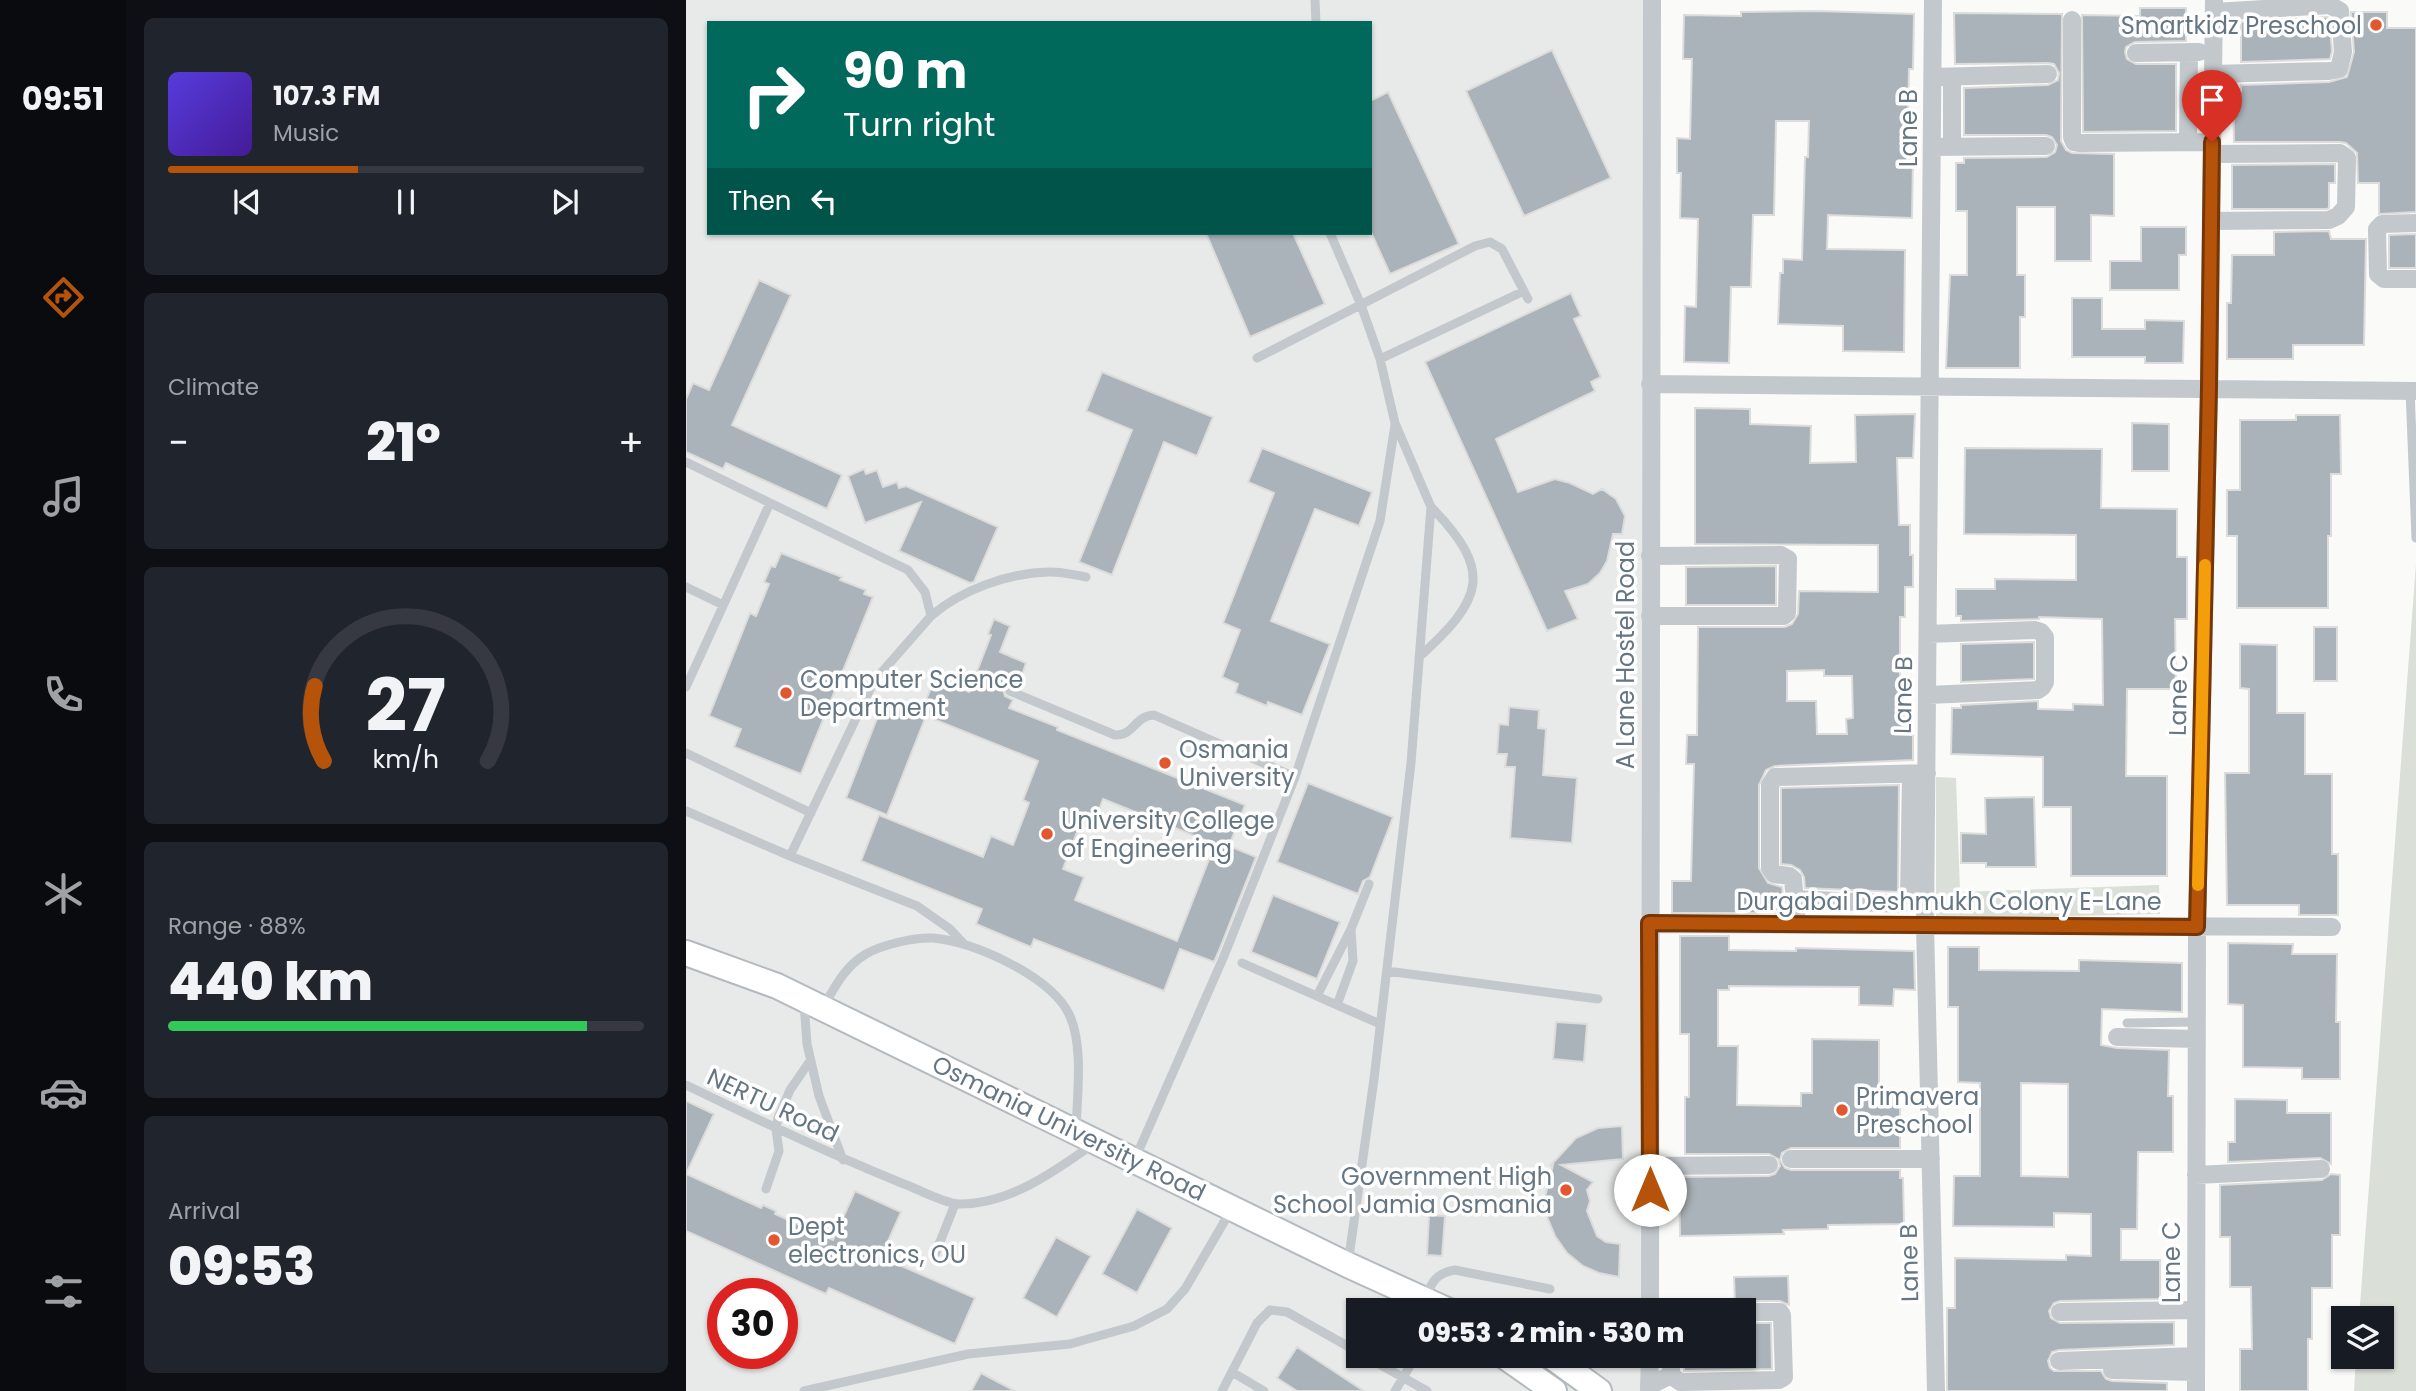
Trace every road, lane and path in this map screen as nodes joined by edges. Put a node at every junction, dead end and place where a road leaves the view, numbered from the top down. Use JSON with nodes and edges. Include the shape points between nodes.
{"nodes":[{"id":1,"x":1315,"y":0,"type":"edge"},
{"id":2,"x":1652,"y":0,"type":"edge"},
{"id":3,"x":1933,"y":0,"type":"edge"},
{"id":4,"x":2214,"y":6,"type":"edge"},
{"id":5,"x":2072,"y":20,"type":"dead end"},
{"id":6,"x":1316,"y":21,"type":"edge"},
{"id":7,"x":2189,"y":52,"type":"junction"},
{"id":8,"x":2213,"y":52,"type":"junction"},
{"id":9,"x":2136,"y":53,"type":"dead end"},
{"id":10,"x":2048,"y":74,"type":"dead end"},
{"id":11,"x":2213,"y":74,"type":"junction"},
{"id":12,"x":1933,"y":77,"type":"junction"},
{"id":13,"x":1952,"y":77,"type":"junction"},
{"id":14,"x":2189,"y":95,"type":"junction"},
{"id":15,"x":2213,"y":96,"type":"junction"},
{"id":16,"x":2188,"y":142,"type":"junction"},
{"id":17,"x":2046,"y":146,"type":"dead end"},
{"id":18,"x":1932,"y":147,"type":"junction"},
{"id":19,"x":1951,"y":147,"type":"junction"},
{"id":20,"x":2212,"y":148,"type":"junction"},
{"id":21,"x":2211,"y":221,"type":"junction"},
{"id":22,"x":2416,"y":223,"type":"edge"},
{"id":23,"x":1331,"y":235,"type":"edge"},
{"id":24,"x":2416,"y":279,"type":"edge"},
{"id":25,"x":1361,"y":305,"type":"junction"},
{"id":26,"x":1257,"y":358,"type":"dead end"},
{"id":27,"x":1380,"y":359,"type":"junction"},
{"id":28,"x":1650,"y":384,"type":"junction"},
{"id":29,"x":1931,"y":386,"type":"junction"},
{"id":30,"x":2209,"y":388,"type":"junction"},
{"id":31,"x":2413,"y":390,"type":"edge"},
{"id":32,"x":1395,"y":423,"type":"junction"},
{"id":33,"x":686,"y":462,"type":"edge"},
{"id":34,"x":770,"y":503,"type":"junction"},
{"id":35,"x":1431,"y":506,"type":"junction"},
{"id":36,"x":2416,"y":538,"type":"edge"},
{"id":37,"x":1650,"y":556,"type":"junction"},
{"id":38,"x":1086,"y":577,"type":"dead end"},
{"id":39,"x":686,"y":587,"type":"edge"},
{"id":40,"x":723,"y":606,"type":"junction"},
{"id":41,"x":931,"y":616,"type":"junction"},
{"id":42,"x":1650,"y":616,"type":"junction"},
{"id":43,"x":1928,"y":634,"type":"junction"},
{"id":44,"x":1419,"y":657,"type":"junction"},
{"id":45,"x":686,"y":687,"type":"edge"},
{"id":46,"x":1010,"y":691,"type":"dead end"},
{"id":47,"x":1928,"y":695,"type":"junction"},
{"id":48,"x":686,"y":753,"type":"edge"},
{"id":49,"x":1919,"y":774,"type":"junction"},
{"id":50,"x":1295,"y":777,"type":"junction"},
{"id":51,"x":686,"y":810,"type":"edge"},
{"id":52,"x":811,"y":813,"type":"junction"},
{"id":53,"x":790,"y":856,"type":"junction"},
{"id":54,"x":1369,"y":884,"type":"dead end"},
{"id":55,"x":1794,"y":899,"type":"junction"},
{"id":56,"x":1649,"y":923,"type":"junction"},
{"id":57,"x":1797,"y":924,"type":"junction"},
{"id":58,"x":1925,"y":925,"type":"junction"},
{"id":59,"x":2197,"y":927,"type":"junction"},
{"id":60,"x":2332,"y":927,"type":"dead end"},
{"id":61,"x":1351,"y":929,"type":"junction"},
{"id":62,"x":965,"y":945,"type":"junction"},
{"id":63,"x":686,"y":953,"type":"edge"},
{"id":64,"x":1242,"y":964,"type":"dead end"},
{"id":65,"x":1387,"y":971,"type":"junction"},
{"id":66,"x":1317,"y":996,"type":"junction"},
{"id":67,"x":1598,"y":999,"type":"dead end"},
{"id":68,"x":813,"y":1003,"type":"junction"},
{"id":69,"x":1337,"y":1005,"type":"junction"},
{"id":70,"x":1380,"y":1024,"type":"junction"},
{"id":71,"x":2122,"y":1030,"type":"dead end"},
{"id":72,"x":2196,"y":1030,"type":"junction"},
{"id":73,"x":810,"y":1061,"type":"junction"},
{"id":74,"x":686,"y":1085,"type":"edge"},
{"id":75,"x":776,"y":1129,"type":"junction"},
{"id":76,"x":1086,"y":1137,"type":"junction"},
{"id":77,"x":1791,"y":1158,"type":"dead end"},
{"id":78,"x":1931,"y":1159,"type":"junction"},
{"id":79,"x":843,"y":1160,"type":"junction"},
{"id":80,"x":1134,"y":1160,"type":"junction"},
{"id":81,"x":1769,"y":1165,"type":"dead end"},
{"id":82,"x":1650,"y":1166,"type":"junction"},
{"id":83,"x":2321,"y":1169,"type":"dead end"},
{"id":84,"x":2196,"y":1175,"type":"junction"},
{"id":85,"x":766,"y":1189,"type":"dead end"},
{"id":86,"x":955,"y":1204,"type":"junction"},
{"id":87,"x":1232,"y":1209,"type":"junction"},
{"id":88,"x":934,"y":1257,"type":"dead end"},
{"id":89,"x":1348,"y":1265,"type":"junction"},
{"id":90,"x":1550,"y":1289,"type":"dead end"},
{"id":91,"x":1421,"y":1298,"type":"edge"},
{"id":92,"x":1438,"y":1298,"type":"edge"},
{"id":93,"x":1650,"y":1298,"type":"edge"},
{"id":94,"x":2196,"y":1310,"type":"junction"},
{"id":95,"x":1756,"y":1312,"type":"edge"},
{"id":96,"x":2060,"y":1312,"type":"dead end"},
{"id":97,"x":1346,"y":1345,"type":"edge"},
{"id":98,"x":2059,"y":1361,"type":"dead end"},
{"id":99,"x":2196,"y":1364,"type":"junction"},
{"id":100,"x":1386,"y":1368,"type":"edge"},
{"id":101,"x":1409,"y":1368,"type":"edge"},
{"id":102,"x":1521,"y":1368,"type":"edge"},
{"id":103,"x":1567,"y":1368,"type":"edge"},
{"id":104,"x":1650,"y":1368,"type":"edge"},
{"id":105,"x":1671,"y":1368,"type":"edge"},
{"id":106,"x":2097,"y":1370,"type":"dead end"},
{"id":107,"x":1232,"y":1372,"type":"junction"},
{"id":108,"x":1671,"y":1375,"type":"junction"},
{"id":109,"x":1403,"y":1378,"type":"junction"},
{"id":110,"x":1649,"y":1389,"type":"edge"},
{"id":111,"x":804,"y":1391,"type":"edge"},
{"id":112,"x":1222,"y":1391,"type":"edge"},
{"id":113,"x":1264,"y":1391,"type":"edge"},
{"id":114,"x":1395,"y":1391,"type":"edge"},
{"id":115,"x":1427,"y":1391,"type":"edge"},
{"id":116,"x":1554,"y":1391,"type":"edge"},
{"id":117,"x":1599,"y":1391,"type":"edge"},
{"id":118,"x":1936,"y":1391,"type":"edge"},
{"id":119,"x":2196,"y":1391,"type":"edge"}],
"edges":[{"from":1,"to":6,"type":"lane"},
{"from":2,"to":28,"type":"street","name":"A Lane Hostel Road"},
{"from":3,"to":12,"type":"street","name":"Lane B"},
{"from":4,"to":8,"type":"street","name":"Lane C"},
{"from":4,"to":11,"type":"street","via":[[2330,5],[2340,11],[2343,52],[2339,69],[2329,71]]},
{"from":5,"to":16,"type":"street","via":[[2074,142]]},
{"from":7,"to":8,"type":"street"},
{"from":7,"to":9,"type":"street"},
{"from":7,"to":14,"type":"street"},
{"from":8,"to":11,"type":"street","name":"Lane C"},
{"from":10,"to":13,"type":"street"},
{"from":11,"to":15,"type":"street","name":"Lane C"},
{"from":12,"to":13,"type":"street"},
{"from":12,"to":18,"type":"street","name":"Lane B"},
{"from":13,"to":19,"type":"street"},
{"from":14,"to":15,"type":"street"},
{"from":14,"to":16,"type":"street"},
{"from":15,"to":20,"type":"street","name":"Lane C"},
{"from":16,"to":20,"type":"street"},
{"from":17,"to":19,"type":"street"},
{"from":18,"to":19,"type":"street"},
{"from":18,"to":29,"type":"street","name":"Lane B"},
{"from":20,"to":21,"type":"street","name":"Lane C"},
{"from":20,"to":21,"type":"street","via":[[2340,153],[2347,158],[2347,195],[2346,207],[2329,220]]},
{"from":21,"to":30,"type":"street","name":"Lane C"},
{"from":22,"to":24,"type":"street","via":[[2382,224],[2377,229],[2378,274],[2384,279]]},
{"from":23,"to":25,"type":"lane"},
{"from":25,"to":26,"type":"lane"},
{"from":25,"to":27,"type":"lane"},
{"from":25,"to":27,"type":"lane","via":[[1490,242],[1502,249],[1526,295]]},
{"from":27,"to":32,"type":"lane"},
{"from":28,"to":29,"type":"street"},
{"from":28,"to":37,"type":"street","name":"A Lane Hostel Road"},
{"from":29,"to":30,"type":"street"},
{"from":29,"to":43,"type":"street","name":"Lane B"},
{"from":30,"to":31,"type":"street"},
{"from":30,"to":59,"type":"street","name":"Lane C"},
{"from":31,"to":36,"type":"lane"},
{"from":32,"to":35,"type":"lane"},
{"from":32,"to":50,"type":"lane","via":[[1380,521]]},
{"from":33,"to":34,"type":"lane"},
{"from":34,"to":40,"type":"lane"},
{"from":34,"to":41,"type":"lane","via":[[908,570],[925,592]]},
{"from":35,"to":44,"type":"lane"},
{"from":35,"to":44,"type":"lane","via":[[1463,545],[1473,573],[1470,599],[1460,616]]},
{"from":37,"to":42,"type":"street","name":"A Lane Hostel Road"},
{"from":37,"to":42,"type":"street","via":[[1781,555],[1788,559],[1784,616]]},
{"from":38,"to":41,"type":"lane","via":[[1047,571],[998,580]]},
{"from":39,"to":40,"type":"lane"},
{"from":40,"to":45,"type":"lane"},
{"from":41,"to":52,"type":"lane","via":[[874,681]]},
{"from":42,"to":56,"type":"street","name":"A Lane Hostel Road"},
{"from":43,"to":47,"type":"street","name":"Lane B"},
{"from":43,"to":47,"type":"street","via":[[2035,630],[2045,637],[2045,682],[2038,690]]},
{"from":44,"to":65,"type":"lane"},
{"from":46,"to":50,"type":"lane","via":[[1115,735],[1129,732],[1139,719],[1154,715]]},
{"from":47,"to":49,"type":"street","name":"Lane B"},
{"from":48,"to":52,"type":"lane"},
{"from":49,"to":55,"type":"street","via":[[1909,899],[1902,904]]},
{"from":49,"to":55,"type":"street","via":[[1775,777],[1770,785],[1770,868],[1774,874],[1791,877]]},
{"from":49,"to":58,"type":"street","name":"Lane B"},
{"from":50,"to":80,"type":"lane","via":[[1224,956]]},
{"from":51,"to":53,"type":"lane"},
{"from":52,"to":53,"type":"lane"},
{"from":53,"to":62,"type":"lane","via":[[917,906]]},
{"from":54,"to":61,"type":"lane"},
{"from":55,"to":57,"type":"street"},
{"from":56,"to":57,"type":"street","name":"Durgabai Deshmukh Colony E-Lane"},
{"from":56,"to":82,"type":"street","name":"A Lane Hostel Road"},
{"from":57,"to":58,"type":"street","name":"Durgabai Deshmukh Colony E-Lane"},
{"from":58,"to":59,"type":"street","name":"Durgabai Deshmukh Colony E-Lane"},
{"from":58,"to":78,"type":"street","name":"Lane B"},
{"from":59,"to":60,"type":"street","name":"Durgabai Deshmukh Colony E-Lane"},
{"from":59,"to":72,"type":"street","name":"Lane C"},
{"from":61,"to":66,"type":"lane"},
{"from":61,"to":69,"type":"lane","via":[[1353,961]]},
{"from":62,"to":68,"type":"lane","via":[[933,938],[908,940],[866,954]]},
{"from":62,"to":76,"type":"lane","via":[[1018,968],[1051,991],[1069,1014],[1079,1054]]},
{"from":63,"to":68,"type":"main road","name":"Osmania University Road"},
{"from":64,"to":66,"type":"lane"},
{"from":65,"to":67,"type":"lane"},
{"from":65,"to":70,"type":"lane"},
{"from":66,"to":69,"type":"lane"},
{"from":68,"to":73,"type":"lane","via":[[807,1044]]},
{"from":68,"to":76,"type":"main road","name":"Osmania University Road"},
{"from":69,"to":70,"type":"lane"},
{"from":70,"to":89,"type":"lane"},
{"from":71,"to":72,"type":"street"},
{"from":72,"to":84,"type":"street","name":"Lane C"},
{"from":73,"to":75,"type":"lane","via":[[790,1090]]},
{"from":73,"to":79,"type":"lane"},
{"from":74,"to":75,"type":"lane","name":"NERTU Road"},
{"from":75,"to":79,"type":"lane","name":"NERTU Road"},
{"from":75,"to":85,"type":"lane","via":[[779,1151]]},
{"from":76,"to":80,"type":"main road","name":"Osmania University Road"},
{"from":76,"to":86,"type":"lane","via":[[1054,1172],[1028,1186],[989,1200]]},
{"from":77,"to":78,"type":"street"},
{"from":78,"to":118,"type":"street","name":"Lane B"},
{"from":79,"to":86,"type":"lane","name":"NERTU Road"},
{"from":80,"to":87,"type":"main road","name":"Osmania University Road"},
{"from":81,"to":82,"type":"street"},
{"from":82,"to":93,"type":"street","name":"A Lane Hostel Road"},
{"from":83,"to":84,"type":"street"},
{"from":84,"to":94,"type":"street","name":"Lane C"},
{"from":86,"to":88,"type":"lane"},
{"from":87,"to":89,"type":"main road","name":"Osmania University Road"},
{"from":87,"to":111,"type":"lane","via":[[1185,1289],[1167,1309],[1134,1326],[1070,1344],[968,1354]]},
{"from":89,"to":91,"type":"main road","name":"Osmania University Road"},
{"from":90,"to":92,"type":"lane","via":[[1455,1270],[1433,1279]]},
{"from":94,"to":96,"type":"street"},
{"from":94,"to":99,"type":"street","name":"Lane C"},
{"from":95,"to":108,"type":"street","via":[[1783,1315],[1784,1377],[1680,1382]]},
{"from":97,"to":107,"type":"lane","via":[[1287,1312],[1270,1310],[1257,1322]]},
{"from":98,"to":99,"type":"street"},
{"from":99,"to":106,"type":"street"},
{"from":99,"to":119,"type":"street","name":"Lane C"},
{"from":100,"to":109,"type":"lane"},
{"from":101,"to":109,"type":"lane"},
{"from":102,"to":116,"type":"main road"},
{"from":103,"to":117,"type":"main road"},
{"from":104,"to":110,"type":"street"},
{"from":105,"to":108,"type":"street"},
{"from":107,"to":112,"type":"lane"},
{"from":107,"to":113,"type":"lane"},
{"from":108,"to":110,"type":"street"},
{"from":109,"to":114,"type":"lane"},
{"from":109,"to":115,"type":"lane"}]}
